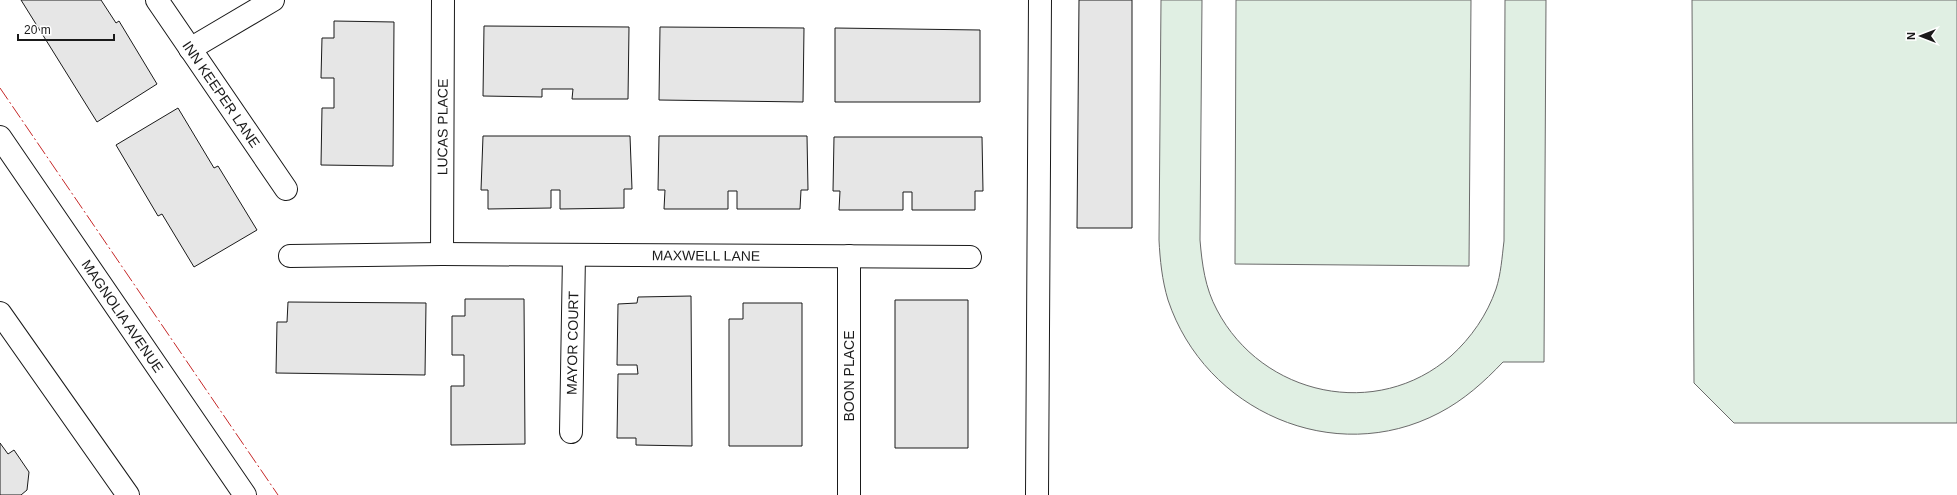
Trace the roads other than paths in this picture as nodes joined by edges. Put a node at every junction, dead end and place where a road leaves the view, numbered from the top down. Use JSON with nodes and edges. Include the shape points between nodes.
{"nodes":[{"id":1,"x":157,"y":0,"type":"edge"},
{"id":2,"x":273,"y":0,"type":"edge"},
{"id":3,"x":444,"y":0,"type":"edge"},
{"id":4,"x":1040,"y":0,"type":"edge"},
{"id":5,"x":190,"y":49,"type":"junction"},
{"id":6,"x":0,"y":137,"type":"edge"},
{"id":7,"x":286,"y":189,"type":"dead end"},
{"id":8,"x":442,"y":254,"type":"junction"},
{"id":9,"x":574,"y":255,"type":"junction"},
{"id":10,"x":290,"y":256,"type":"dead end"},
{"id":11,"x":849,"y":256,"type":"junction"},
{"id":12,"x":970,"y":257,"type":"dead end"},
{"id":13,"x":0,"y":313,"type":"edge"},
{"id":14,"x":571,"y":432,"type":"dead end"},
{"id":15,"x":128,"y":495,"type":"edge"},
{"id":16,"x":245,"y":495,"type":"edge"},
{"id":17,"x":849,"y":495,"type":"edge"},
{"id":18,"x":1037,"y":495,"type":"edge"}],
"edges":[{"from":1,"to":5,"type":"street","name":"INN KEEPER LANE"},
{"from":2,"to":5,"type":"street"},
{"from":3,"to":8,"type":"street","name":"LUCAS PLACE"},
{"from":4,"to":18,"type":"street"},
{"from":5,"to":7,"type":"street","name":"INN KEEPER LANE"},
{"from":6,"to":16,"type":"street","name":"MAGNOLIA AVENUE"},
{"from":8,"to":9,"type":"street","name":"MAXWELL LANE"},
{"from":8,"to":10,"type":"street"},
{"from":9,"to":11,"type":"street","name":"MAXWELL LANE"},
{"from":9,"to":14,"type":"street","name":"MAYOR COURT"},
{"from":11,"to":12,"type":"street","name":"MAXWELL LANE"},
{"from":11,"to":17,"type":"street","name":"BOON PLACE"},
{"from":13,"to":15,"type":"street"}]}
